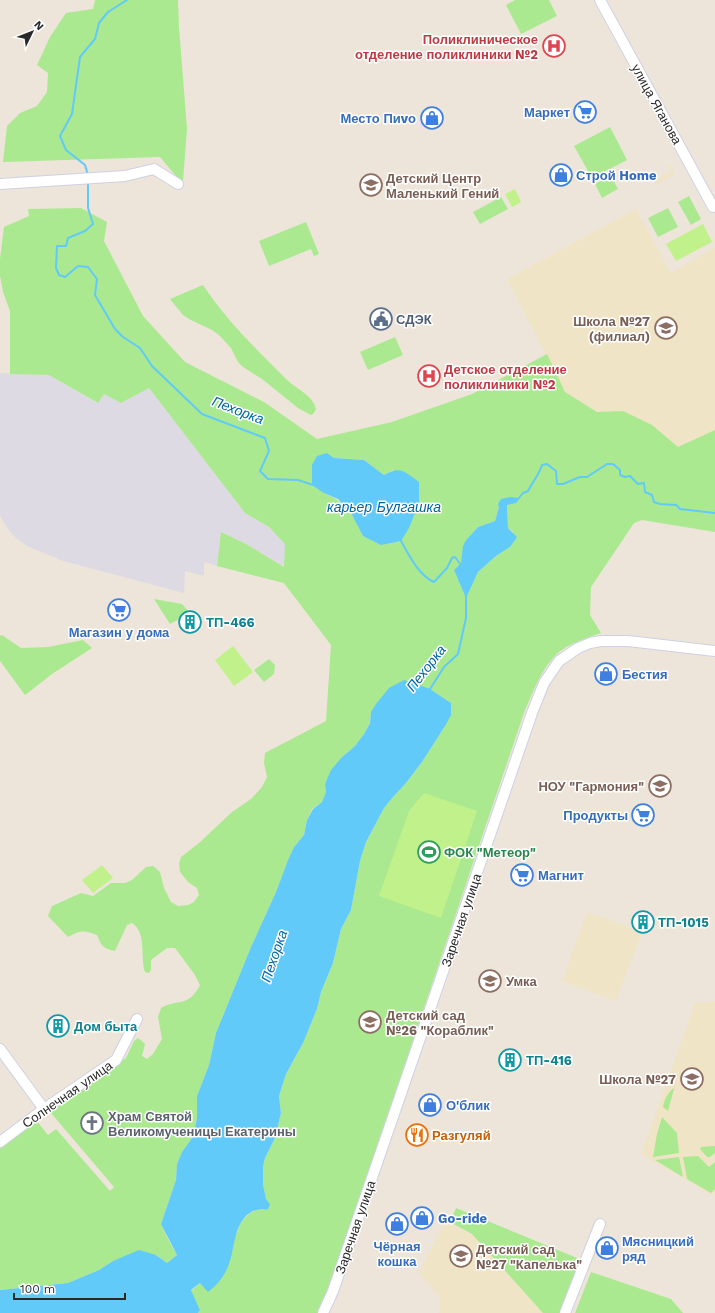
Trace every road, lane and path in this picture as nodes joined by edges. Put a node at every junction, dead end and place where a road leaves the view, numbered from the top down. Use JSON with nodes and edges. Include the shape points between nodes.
{"nodes":[{"id":1,"x":600,"y":0,"type":"edge"},
{"id":2,"x":0,"y":184,"type":"edge"},
{"id":3,"x":178,"y":184,"type":"dead end"},
{"id":4,"x":713,"y":207,"type":"dead end"},
{"id":5,"x":715,"y":651,"type":"edge"},
{"id":6,"x":137,"y":1019,"type":"dead end"},
{"id":7,"x":0,"y":1048,"type":"edge"},
{"id":8,"x":44,"y":1109,"type":"junction"},
{"id":9,"x":0,"y":1142,"type":"edge"},
{"id":10,"x":600,"y":1224,"type":"dead end"},
{"id":11,"x":323,"y":1313,"type":"edge"},
{"id":12,"x":565,"y":1313,"type":"edge"}],
"edges":[{"from":1,"to":4,"type":"street","name":"улица Яганова"},
{"from":2,"to":3,"type":"street","via":[[125,176],[154,169]]},
{"from":5,"to":11,"type":"street","name":"Заречная улица","via":[[628,641],[590,643],[559,661],[544,683],[333,1291]]},
{"from":6,"to":8,"type":"street","name":"Солнечная улица","via":[[116,1060]]},
{"from":7,"to":8,"type":"street"},
{"from":8,"to":9,"type":"street","name":"Солнечная улица"},
{"from":10,"to":12,"type":"street"}]}
